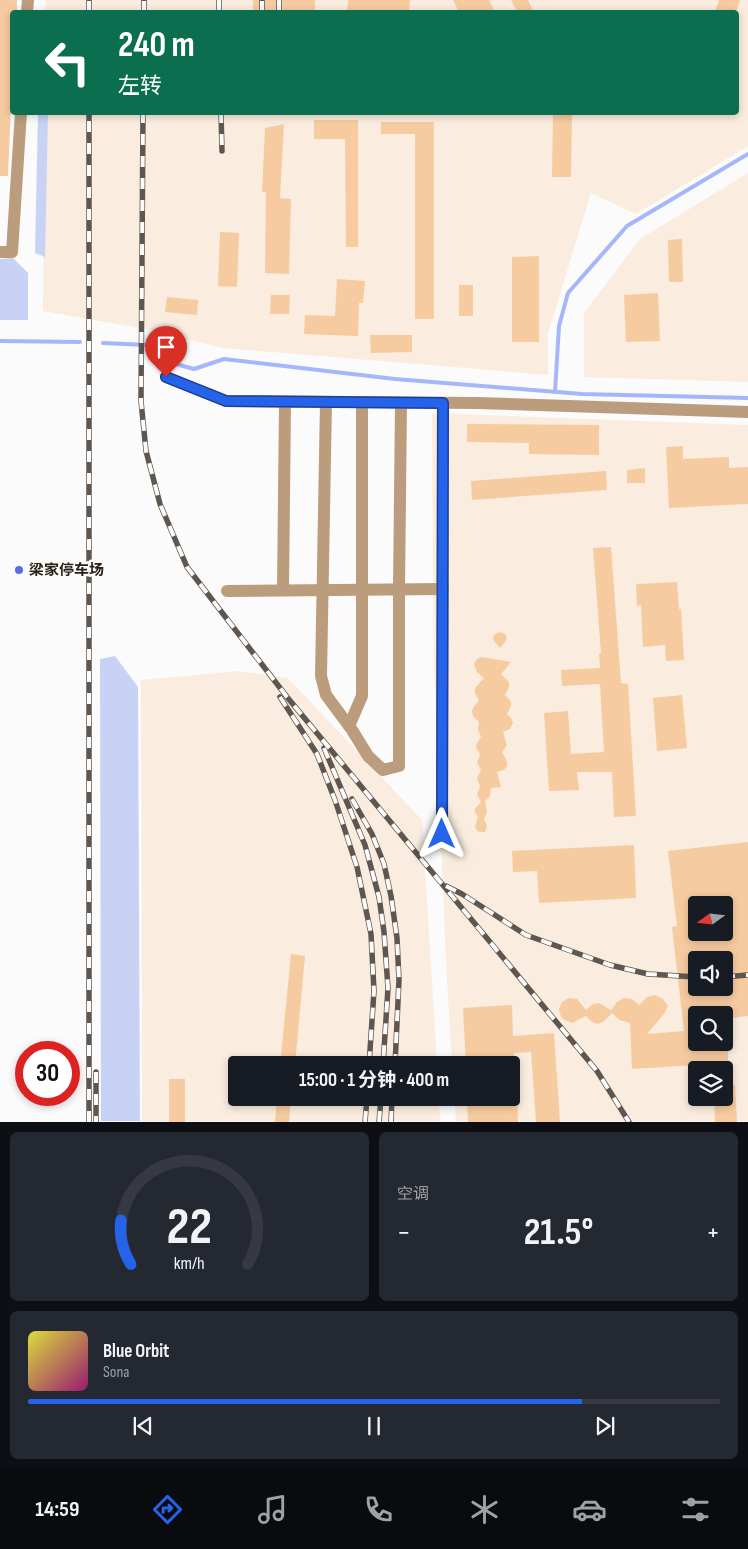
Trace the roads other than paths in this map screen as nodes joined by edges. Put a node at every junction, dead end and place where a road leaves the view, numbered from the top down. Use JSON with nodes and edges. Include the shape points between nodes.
{"nodes":[{"id":1,"x":21,"y":115,"type":"edge"},
{"id":2,"x":0,"y":252,"type":"edge"},
{"id":3,"x":166,"y":377,"type":"dead end"},
{"id":4,"x":285,"y":402,"type":"junction"},
{"id":5,"x":326,"y":402,"type":"junction"},
{"id":6,"x":362,"y":402,"type":"junction"},
{"id":7,"x":401,"y":403,"type":"junction"},
{"id":8,"x":443,"y":403,"type":"junction"},
{"id":9,"x":748,"y":412,"type":"edge"},
{"id":10,"x":399,"y":589,"type":"junction"},
{"id":11,"x":443,"y":589,"type":"junction"},
{"id":12,"x":283,"y":590,"type":"junction"},
{"id":13,"x":323,"y":590,"type":"junction"},
{"id":14,"x":362,"y":590,"type":"junction"},
{"id":15,"x":227,"y":591,"type":"dead end"},
{"id":16,"x":349,"y":726,"type":"junction"},
{"id":17,"x":442,"y":834,"type":"dead end"}],
"edges":[{"from":1,"to":2,"type":"street","via":[[12,252]]},
{"from":3,"to":4,"type":"street","via":[[226,401]]},
{"from":4,"to":5,"type":"street"},
{"from":4,"to":12,"type":"street"},
{"from":5,"to":6,"type":"street"},
{"from":5,"to":13,"type":"street"},
{"from":6,"to":7,"type":"street"},
{"from":6,"to":14,"type":"street"},
{"from":7,"to":8,"type":"street"},
{"from":7,"to":10,"type":"street"},
{"from":8,"to":9,"type":"street"},
{"from":8,"to":11,"type":"street"},
{"from":10,"to":11,"type":"street"},
{"from":10,"to":14,"type":"street"},
{"from":10,"to":16,"type":"street","via":[[400,766],[383,770],[368,756]]},
{"from":11,"to":17,"type":"street"},
{"from":12,"to":13,"type":"street"},
{"from":12,"to":15,"type":"street"},
{"from":13,"to":14,"type":"street"},
{"from":13,"to":16,"type":"street","via":[[321,676],[326,695]]},
{"from":14,"to":16,"type":"street","via":[[362,696]]}]}
